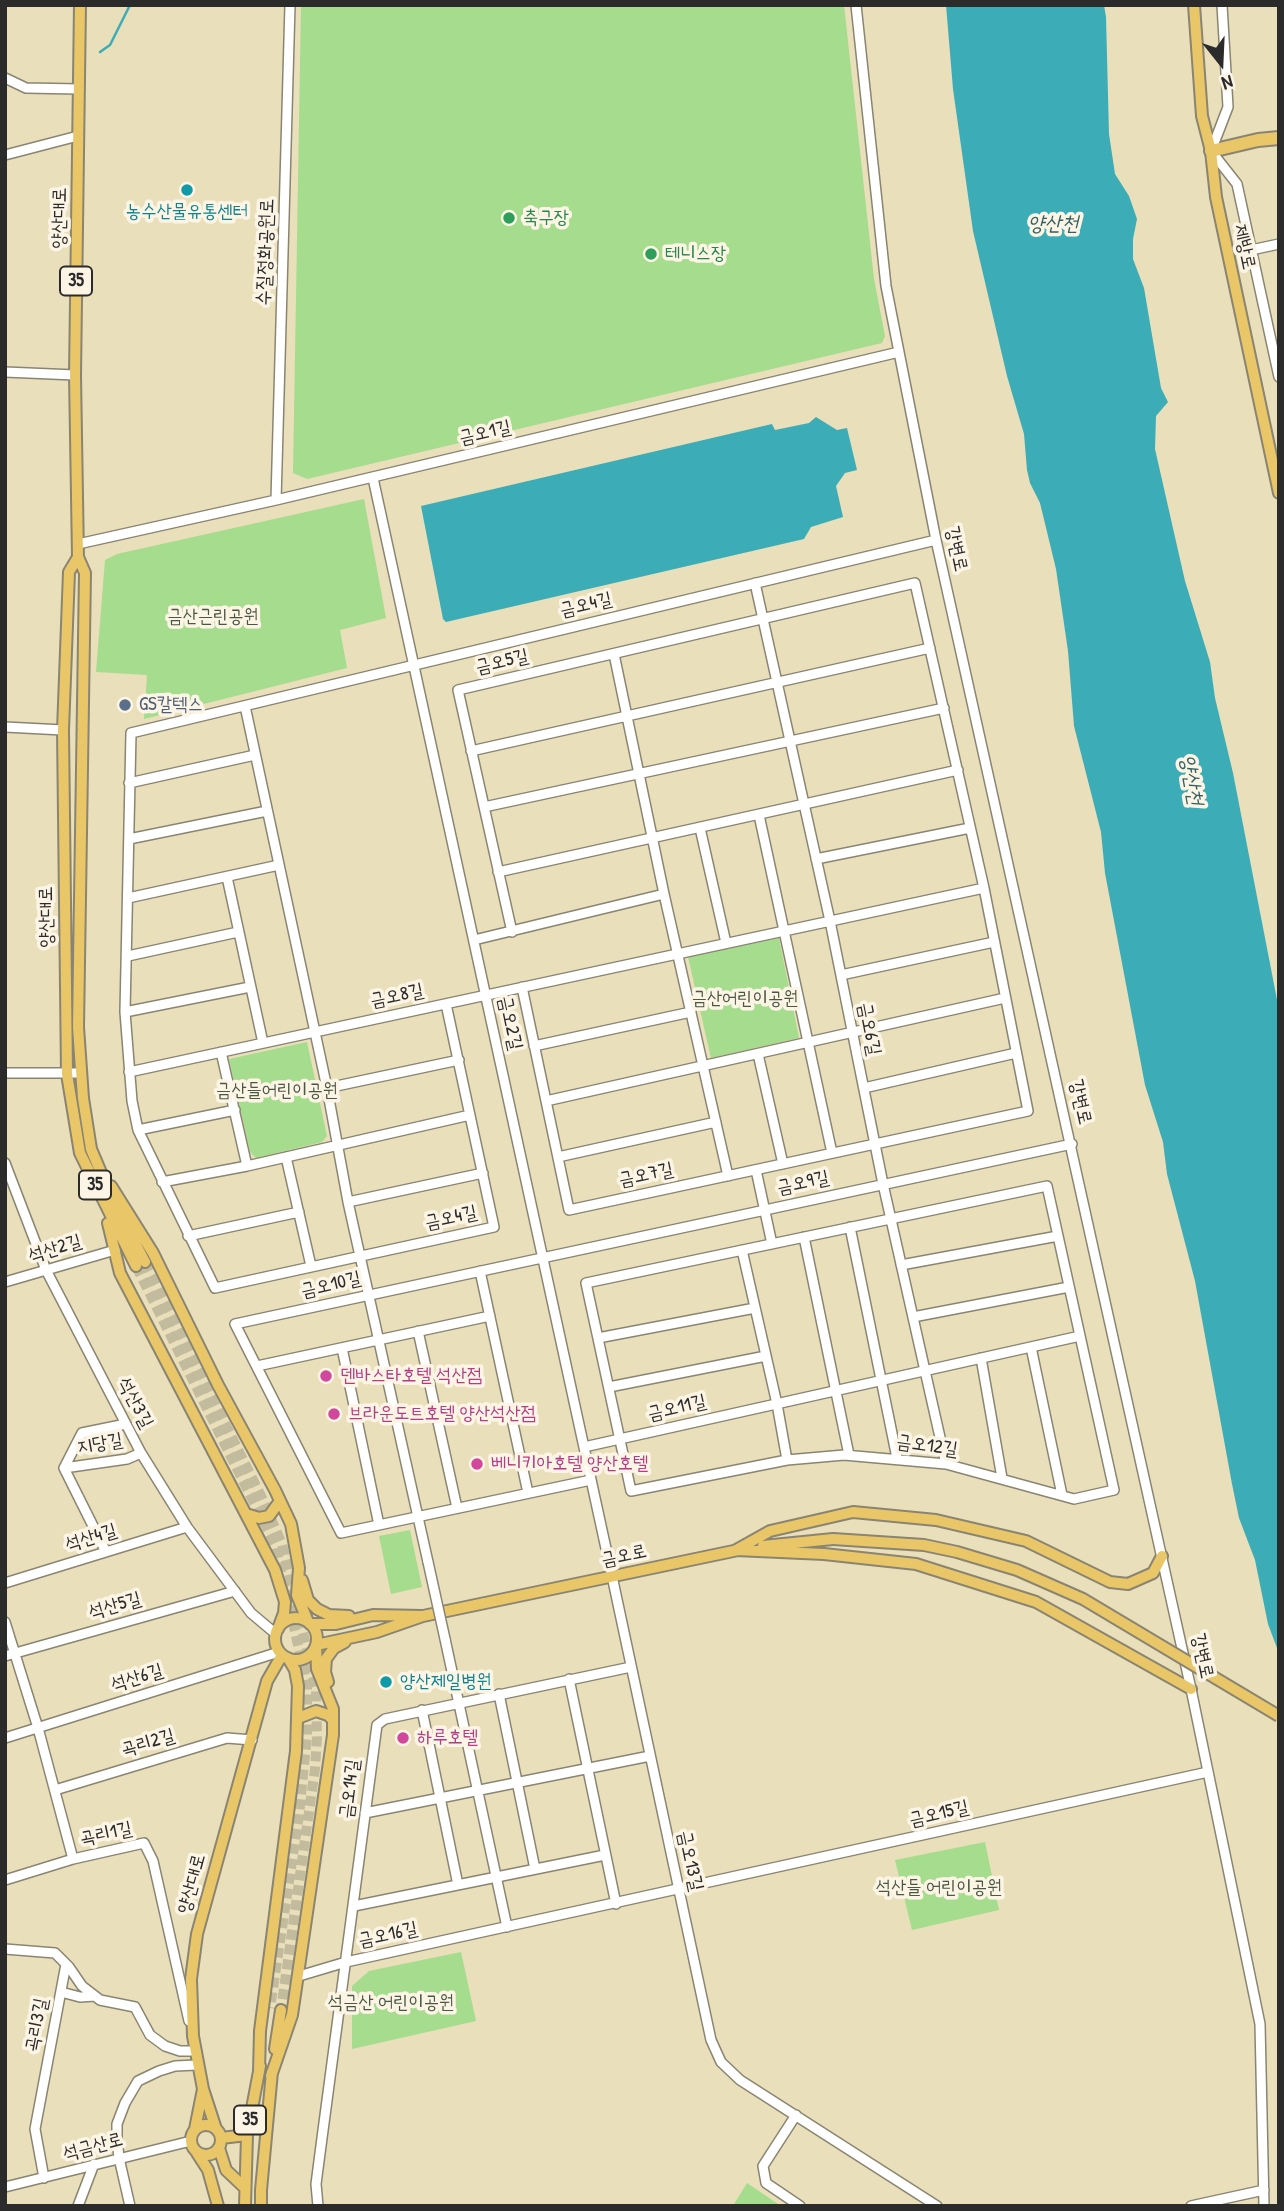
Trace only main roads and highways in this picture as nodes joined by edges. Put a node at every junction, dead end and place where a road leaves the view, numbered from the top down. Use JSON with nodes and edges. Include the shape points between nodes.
{"nodes":[{"id":1,"x":80,"y":5,"type":"edge"},
{"id":2,"x":1194,"y":5,"type":"edge"},
{"id":3,"x":1279,"y":130,"type":"edge"},
{"id":4,"x":1279,"y":138,"type":"edge"},
{"id":5,"x":1258,"y":140,"type":"junction"},
{"id":6,"x":1211,"y":151,"type":"junction"},
{"id":7,"x":1279,"y":493,"type":"edge"},
{"id":8,"x":78,"y":557,"type":"junction"},
{"id":9,"x":101,"y":1172,"type":"junction"},
{"id":10,"x":104,"y":1206,"type":"junction"},
{"id":11,"x":280,"y":1501,"type":"junction"},
{"id":12,"x":246,"y":1514,"type":"junction"},
{"id":13,"x":736,"y":1550,"type":"junction"},
{"id":14,"x":1162,"y":1556,"type":"road end"},
{"id":15,"x":299,"y":1568,"type":"junction"},
{"id":16,"x":373,"y":1615,"type":"junction"},
{"id":17,"x":423,"y":1616,"type":"junction"},
{"id":18,"x":309,"y":1623,"type":"junction"},
{"id":19,"x":277,"y":1631,"type":"junction"},
{"id":20,"x":358,"y":1636,"type":"junction"},
{"id":21,"x":316,"y":1646,"type":"junction"},
{"id":22,"x":283,"y":1655,"type":"junction"},
{"id":23,"x":1191,"y":1689,"type":"road end"},
{"id":24,"x":333,"y":1714,"type":"junction"},
{"id":25,"x":1279,"y":1716,"type":"edge"},
{"id":26,"x":298,"y":1718,"type":"junction"},
{"id":27,"x":259,"y":2073,"type":"junction"},
{"id":28,"x":271,"y":2076,"type":"junction"},
{"id":29,"x":203,"y":2089,"type":"junction"},
{"id":30,"x":195,"y":2129,"type":"junction"},
{"id":31,"x":247,"y":2135,"type":"junction"},
{"id":32,"x":219,"y":2138,"type":"junction"},
{"id":33,"x":197,"y":2153,"type":"junction"},
{"id":34,"x":245,"y":2188,"type":"junction"},
{"id":35,"x":218,"y":2206,"type":"edge"},
{"id":36,"x":246,"y":2206,"type":"edge"},
{"id":37,"x":261,"y":2206,"type":"edge"}],
"edges":[{"from":1,"to":8,"type":"main road","name":"양산대로","number":"35","via":[[75,375]]},
{"from":2,"to":6,"type":"main road","name":"제방로","via":[[1202,116]]},
{"from":3,"to":5,"type":"highway"},
{"from":4,"to":5,"type":"highway"},
{"from":5,"to":6,"type":"highway"},
{"from":6,"to":7,"type":"main road","name":"제방로","via":[[1216,197]]},
{"from":8,"to":9,"type":"main road","name":"양산대로","number":"35","via":[[85,573],[78,1027],[91,1149]]},
{"from":8,"to":10,"type":"main road","name":"양산대로","number":"35","via":[[69,572],[63,730],[67,1074],[79,1153]]},
{"from":9,"to":10,"type":"main road","name":"양산대로","number":"35","via":[[140,1264]]},
{"from":9,"to":11,"type":"main road","via":[[153,1253]]},
{"from":10,"to":12,"type":"main road","via":[[120,1273]]},
{"from":11,"to":12,"type":"main road","via":[[270,1516]]},
{"from":11,"to":15,"type":"main road","via":[[291,1524]]},
{"from":12,"to":19,"type":"main road","via":[[282,1591],[284,1612]]},
{"from":13,"to":14,"type":"main road","via":[[770,1531],[853,1512],[936,1520],[1026,1541],[1110,1582],[1128,1584],[1153,1573]]},
{"from":13,"to":17,"type":"main road","name":"금오로"},
{"from":13,"to":23,"type":"main road","via":[[916,1564],[1036,1602]]},
{"from":13,"to":25,"type":"main road","name":"금오로","bridge":true,"via":[[833,1539],[883,1541],[924,1545],[990,1561],[1083,1599]]},
{"from":15,"to":16,"type":"main road","via":[[308,1600],[322,1613]]},
{"from":15,"to":18,"type":"main road","via":[[298,1595]]},
{"from":16,"to":17,"type":"main road","name":"금오로"},
{"from":16,"to":18,"type":"main road","name":"금오로","via":[[336,1624]]},
{"from":17,"to":20,"type":"main road","name":"금오로"},
{"from":18,"to":19,"type":"main road","via":[[295,1619]]},
{"from":18,"to":21,"type":"main road"},
{"from":19,"to":22,"type":"main road","via":[[276,1646]]},
{"from":20,"to":21,"type":"main road","name":"금오로"},
{"from":20,"to":24,"type":"main road","via":[[334,1648],[326,1658]]},
{"from":21,"to":22,"type":"main road","via":[[301,1660]]},
{"from":21,"to":24,"type":"main road","via":[[319,1676]]},
{"from":22,"to":26,"type":"main road","via":[[297,1678]]},
{"from":22,"to":29,"type":"main road","name":"양산대로","via":[[267,1681],[197,1934],[191,1979],[193,2036]]},
{"from":24,"to":26,"type":"main road","via":[[316,1711]]},
{"from":24,"to":28,"type":"main road","via":[[328,1780],[299,1976],[292,2015]]},
{"from":26,"to":27,"type":"main road","via":[[260,2031]]},
{"from":27,"to":28,"type":"main road","number":"35","via":[[275,2009]]},
{"from":27,"to":31,"type":"main road","number":"35"},
{"from":28,"to":37,"type":"main road","number":"35"},
{"from":29,"to":30,"type":"main road"},
{"from":29,"to":32,"type":"main road","name":"양산대로"},
{"from":30,"to":32,"type":"main road","via":[[208,2125]]},
{"from":30,"to":33,"type":"main road","via":[[191,2141]]},
{"from":31,"to":32,"type":"main road"},
{"from":31,"to":34,"type":"main road","number":"35"},
{"from":32,"to":33,"type":"main road","via":[[207,2155]]},
{"from":32,"to":34,"type":"main road","name":"양산대로","via":[[226,2170]]},
{"from":33,"to":35,"type":"main road","via":[[208,2170]]},
{"from":34,"to":36,"type":"main road","number":"35"}]}
